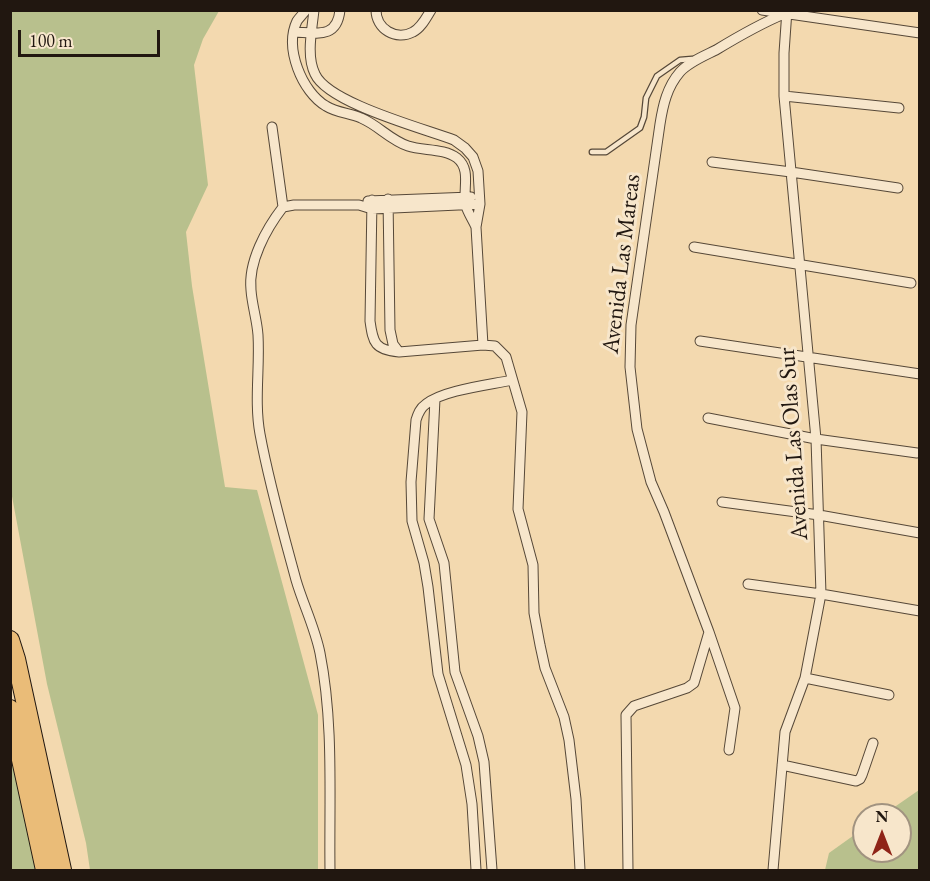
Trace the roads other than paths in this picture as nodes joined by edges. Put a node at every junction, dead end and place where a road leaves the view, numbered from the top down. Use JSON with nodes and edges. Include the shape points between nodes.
{"nodes":[{"id":1,"x":306,"y":10,"type":"edge"},
{"id":2,"x":314,"y":10,"type":"edge"},
{"id":3,"x":340,"y":10,"type":"edge"},
{"id":4,"x":376,"y":10,"type":"edge"},
{"id":5,"x":431,"y":10,"type":"edge"},
{"id":6,"x":762,"y":10,"type":"edge"},
{"id":7,"x":787,"y":12,"type":"edge"},
{"id":8,"x":294,"y":32,"type":"junction"},
{"id":9,"x":312,"y":33,"type":"junction"},
{"id":10,"x":920,"y":33,"type":"edge"},
{"id":11,"x":701,"y":58,"type":"junction"},
{"id":12,"x":784,"y":96,"type":"junction"},
{"id":13,"x":899,"y":108,"type":"dead end"},
{"id":14,"x":272,"y":128,"type":"dead end"},
{"id":15,"x":592,"y":152,"type":"dead end"},
{"id":16,"x":712,"y":162,"type":"dead end"},
{"id":17,"x":791,"y":172,"type":"junction"},
{"id":18,"x":898,"y":188,"type":"dead end"},
{"id":19,"x":480,"y":201,"type":"junction"},
{"id":20,"x":466,"y":202,"type":"junction"},
{"id":21,"x":388,"y":204,"type":"junction"},
{"id":22,"x":372,"y":205,"type":"junction"},
{"id":23,"x":283,"y":207,"type":"junction"},
{"id":24,"x":476,"y":227,"type":"junction"},
{"id":25,"x":694,"y":247,"type":"dead end"},
{"id":26,"x":799,"y":265,"type":"junction"},
{"id":27,"x":911,"y":283,"type":"dead end"},
{"id":28,"x":700,"y":341,"type":"dead end"},
{"id":29,"x":483,"y":345,"type":"junction"},
{"id":30,"x":399,"y":352,"type":"junction"},
{"id":31,"x":809,"y":357,"type":"junction"},
{"id":32,"x":920,"y":374,"type":"edge"},
{"id":33,"x":512,"y":380,"type":"junction"},
{"id":34,"x":435,"y":399,"type":"junction"},
{"id":35,"x":708,"y":418,"type":"dead end"},
{"id":36,"x":816,"y":439,"type":"junction"},
{"id":37,"x":917,"y":453,"type":"dead end"},
{"id":38,"x":722,"y":502,"type":"dead end"},
{"id":39,"x":819,"y":515,"type":"junction"},
{"id":40,"x":920,"y":533,"type":"edge"},
{"id":41,"x":748,"y":584,"type":"dead end"},
{"id":42,"x":821,"y":594,"type":"junction"},
{"id":43,"x":920,"y":611,"type":"edge"},
{"id":44,"x":709,"y":632,"type":"junction"},
{"id":45,"x":10,"y":640,"type":"edge"},
{"id":46,"x":455,"y":672,"type":"junction"},
{"id":47,"x":438,"y":674,"type":"junction"},
{"id":48,"x":805,"y":678,"type":"junction"},
{"id":49,"x":889,"y":695,"type":"dead end"},
{"id":50,"x":10,"y":709,"type":"edge"},
{"id":51,"x":873,"y":743,"type":"dead end"},
{"id":52,"x":729,"y":750,"type":"dead end"},
{"id":53,"x":782,"y":765,"type":"junction"},
{"id":54,"x":45,"y":870,"type":"edge"},
{"id":55,"x":62,"y":870,"type":"edge"},
{"id":56,"x":330,"y":870,"type":"edge"},
{"id":57,"x":476,"y":870,"type":"edge"},
{"id":58,"x":492,"y":870,"type":"edge"},
{"id":59,"x":580,"y":870,"type":"edge"},
{"id":60,"x":628,"y":870,"type":"edge"},
{"id":61,"x":773,"y":870,"type":"edge"}],
"edges":[{"from":1,"to":8,"type":"street"},
{"from":2,"to":9,"type":"street"},
{"from":3,"to":9,"type":"street","via":[[335,28],[327,33]]},
{"from":4,"to":5,"type":"street","via":[[380,26],[395,35],[404,35],[419,28]]},
{"from":6,"to":7,"type":"street"},
{"from":7,"to":10,"type":"street"},
{"from":7,"to":11,"type":"street","name":"Avenida Las Mareas"},
{"from":7,"to":12,"type":"street","name":"Avenida Las Olas Sur"},
{"from":8,"to":9,"type":"street"},
{"from":8,"to":20,"type":"street","via":[[296,65],[311,93],[325,106],[360,117],[407,146],[456,156],[466,174]]},
{"from":9,"to":19,"type":"street","via":[[311,62],[322,86],[350,103],[454,140],[465,148],[478,171]]},
{"from":11,"to":15,"type":"lane","via":[[680,60],[657,76],[646,98],[640,128],[606,152]]},
{"from":11,"to":44,"type":"street","name":"Avenida Las Mareas","via":[[680,72],[664,100],[631,325],[630,367],[637,429],[651,482]]},
{"from":12,"to":13,"type":"street"},
{"from":12,"to":17,"type":"street","name":"Avenida Las Olas Sur"},
{"from":14,"to":23,"type":"street"},
{"from":16,"to":17,"type":"street"},
{"from":17,"to":18,"type":"street"},
{"from":17,"to":26,"type":"street","name":"Avenida Las Olas Sur"},
{"from":19,"to":20,"type":"street"},
{"from":19,"to":24,"type":"street"},
{"from":20,"to":21,"type":"street"},
{"from":20,"to":24,"type":"street"},
{"from":21,"to":22,"type":"street"},
{"from":21,"to":30,"type":"street","via":[[390,330]]},
{"from":22,"to":23,"type":"street"},
{"from":22,"to":30,"type":"street","via":[[370,321],[377,345]]},
{"from":23,"to":56,"type":"street","via":[[269,229],[251,274],[258,335],[257,414],[297,582],[320,651],[328,714]]},
{"from":24,"to":29,"type":"street"},
{"from":25,"to":26,"type":"street"},
{"from":26,"to":27,"type":"street"},
{"from":26,"to":31,"type":"street","name":"Avenida Las Olas Sur"},
{"from":28,"to":31,"type":"street"},
{"from":29,"to":30,"type":"street"},
{"from":29,"to":33,"type":"street","via":[[495,346],[506,357]]},
{"from":31,"to":32,"type":"street"},
{"from":31,"to":36,"type":"street","name":"Avenida Las Olas Sur"},
{"from":33,"to":34,"type":"street"},
{"from":33,"to":59,"type":"street","via":[[522,412],[518,509],[533,565],[534,613],[545,668],[567,729]]},
{"from":34,"to":46,"type":"street","via":[[429,519],[444,563]]},
{"from":34,"to":47,"type":"street","via":[[426,404],[416,420],[411,507],[428,587]]},
{"from":35,"to":36,"type":"street"},
{"from":36,"to":37,"type":"street"},
{"from":36,"to":39,"type":"street","name":"Avenida Las Olas Sur"},
{"from":38,"to":39,"type":"street"},
{"from":39,"to":40,"type":"street"},
{"from":39,"to":42,"type":"street","name":"Avenida Las Olas Sur"},
{"from":41,"to":42,"type":"street"},
{"from":42,"to":43,"type":"street"},
{"from":42,"to":48,"type":"street","name":"Avenida Las Olas Sur"},
{"from":44,"to":52,"type":"street","name":"Avenida Las Mareas","via":[[735,708]]},
{"from":44,"to":60,"type":"street","via":[[694,683],[634,706],[626,715]]},
{"from":45,"to":55,"type":"highway"},
{"from":46,"to":47,"type":"street"},
{"from":46,"to":58,"type":"street","via":[[484,762]]},
{"from":47,"to":57,"type":"street","via":[[466,765]]},
{"from":48,"to":49,"type":"street"},
{"from":48,"to":53,"type":"street","name":"Avenida Las Olas Sur","via":[[785,732]]},
{"from":50,"to":54,"type":"highway"},
{"from":51,"to":53,"type":"street","via":[[862,775],[856,781]]},
{"from":53,"to":61,"type":"street","name":"Avenida Las Olas Sur"}]}
